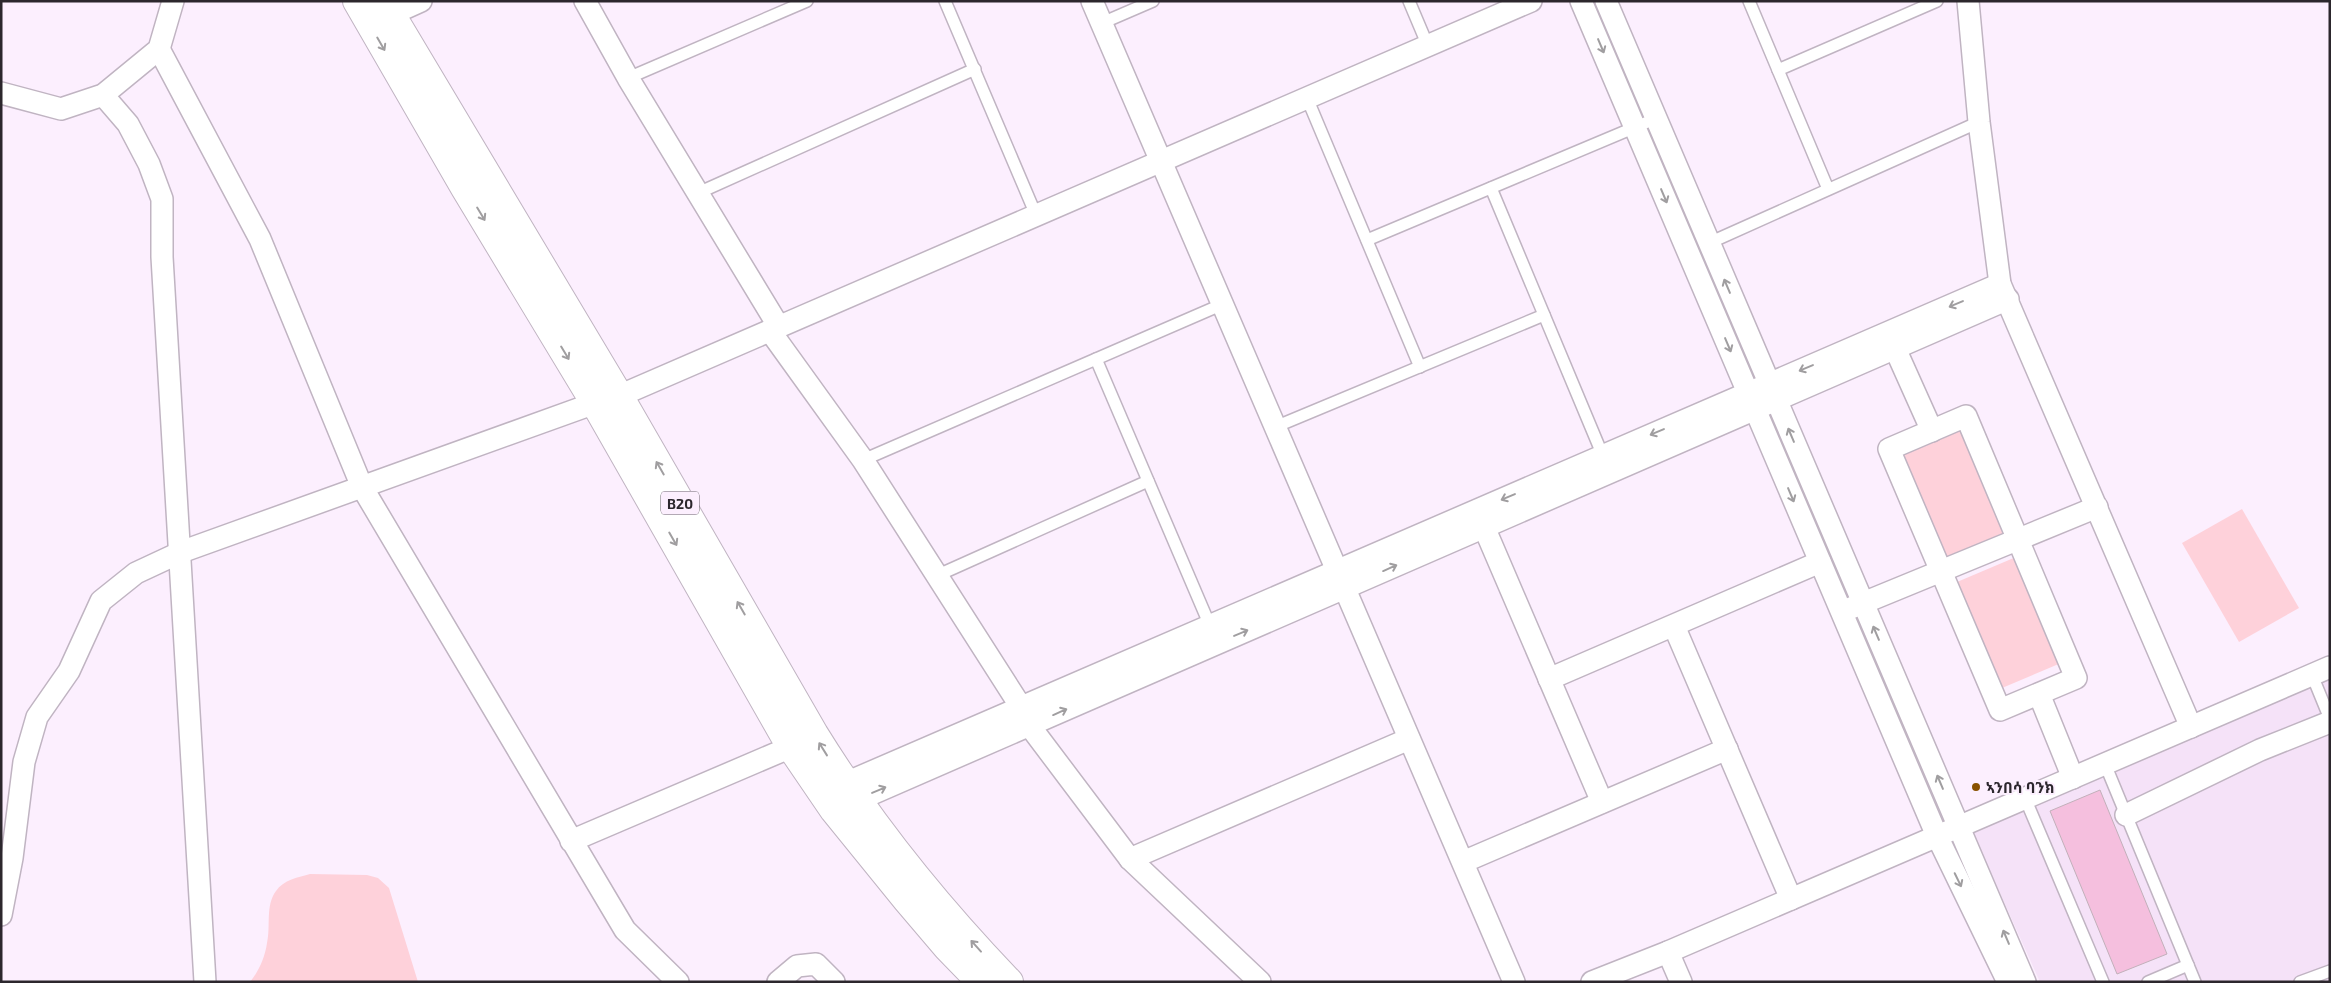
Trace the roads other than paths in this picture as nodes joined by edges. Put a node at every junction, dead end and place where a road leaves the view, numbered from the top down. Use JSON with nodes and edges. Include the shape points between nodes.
{"nodes":[{"id":1,"x":173,"y":1,"type":"edge"},
{"id":2,"x":357,"y":1,"type":"edge"},
{"id":3,"x":421,"y":1,"type":"edge"},
{"id":4,"x":585,"y":1,"type":"edge"},
{"id":5,"x":807,"y":1,"type":"edge"},
{"id":6,"x":945,"y":1,"type":"edge"},
{"id":7,"x":1092,"y":1,"type":"edge"},
{"id":8,"x":1153,"y":1,"type":"edge"},
{"id":9,"x":1409,"y":1,"type":"edge"},
{"id":10,"x":1531,"y":1,"type":"edge"},
{"id":11,"x":1582,"y":1,"type":"edge"},
{"id":12,"x":1606,"y":1,"type":"edge"},
{"id":13,"x":1749,"y":1,"type":"edge"},
{"id":14,"x":1937,"y":1,"type":"edge"},
{"id":15,"x":1968,"y":1,"type":"edge"},
{"id":16,"x":386,"y":8,"type":"edge"},
{"id":17,"x":1102,"y":23,"type":"junction"},
{"id":18,"x":1428,"y":46,"type":"junction"},
{"id":19,"x":159,"y":49,"type":"junction"},
{"id":20,"x":975,"y":69,"type":"junction"},
{"id":21,"x":1778,"y":70,"type":"junction"},
{"id":22,"x":628,"y":78,"type":"junction"},
{"id":23,"x":1,"y":93,"type":"edge"},
{"id":24,"x":103,"y":95,"type":"junction"},
{"id":25,"x":1307,"y":98,"type":"junction"},
{"id":26,"x":1657,"y":118,"type":"junction"},
{"id":27,"x":1979,"y":122,"type":"junction"},
{"id":28,"x":1635,"y":127,"type":"junction"},
{"id":29,"x":1161,"y":161,"type":"junction"},
{"id":30,"x":475,"y":182,"type":"junction"},
{"id":31,"x":1491,"y":188,"type":"junction"},
{"id":32,"x":1828,"y":189,"type":"junction"},
{"id":33,"x":698,"y":193,"type":"junction"},
{"id":34,"x":1036,"y":215,"type":"junction"},
{"id":35,"x":1366,"y":240,"type":"junction"},
{"id":36,"x":1709,"y":242,"type":"junction"},
{"id":37,"x":2004,"y":292,"type":"junction"},
{"id":38,"x":1223,"y":304,"type":"junction"},
{"id":39,"x":1544,"y":315,"type":"junction"},
{"id":40,"x":774,"y":329,"type":"junction"},
{"id":41,"x":1891,"y":341,"type":"junction"},
{"id":42,"x":1096,"y":358,"type":"junction"},
{"id":43,"x":1420,"y":367,"type":"junction"},
{"id":44,"x":1773,"y":392,"type":"junction"},
{"id":45,"x":607,"y":400,"type":"junction"},
{"id":46,"x":1752,"y":401,"type":"junction"},
{"id":47,"x":1276,"y":427,"type":"junction"},
{"id":48,"x":1932,"y":431,"type":"junction"},
{"id":49,"x":1603,"y":456,"type":"junction"},
{"id":50,"x":863,"y":460,"type":"junction"},
{"id":51,"x":1148,"y":481,"type":"junction"},
{"id":52,"x":362,"y":487,"type":"junction"},
{"id":53,"x":2096,"y":506,"type":"junction"},
{"id":54,"x":1484,"y":527,"type":"junction"},
{"id":55,"x":2018,"y":539,"type":"junction"},
{"id":56,"x":181,"y":552,"type":"junction"},
{"id":57,"x":1820,"y":562,"type":"junction"},
{"id":58,"x":1941,"y":571,"type":"junction"},
{"id":59,"x":936,"y":576,"type":"junction"},
{"id":60,"x":1341,"y":579,"type":"junction"},
{"id":61,"x":1863,"y":603,"type":"junction"},
{"id":62,"x":1841,"y":612,"type":"junction"},
{"id":63,"x":1674,"y":626,"type":"junction"},
{"id":64,"x":1214,"y":634,"type":"junction"},
{"id":65,"x":2321,"y":671,"type":"edge"},
{"id":66,"x":1549,"y":679,"type":"junction"},
{"id":67,"x":2039,"y":694,"type":"junction"},
{"id":68,"x":1025,"y":716,"type":"junction"},
{"id":69,"x":2330,"y":721,"type":"edge"},
{"id":70,"x":2191,"y":727,"type":"junction"},
{"id":71,"x":1410,"y":739,"type":"junction"},
{"id":72,"x":791,"y":747,"type":"junction"},
{"id":73,"x":1726,"y":749,"type":"junction"},
{"id":74,"x":2105,"y":764,"type":"junction"},
{"id":75,"x":2073,"y":778,"type":"junction"},
{"id":76,"x":840,"y":796,"type":"junction"},
{"id":77,"x":2025,"y":798,"type":"junction"},
{"id":78,"x":1602,"y":802,"type":"junction"},
{"id":79,"x":2126,"y":815,"type":"junction"},
{"id":80,"x":1959,"y":827,"type":"junction"},
{"id":81,"x":1937,"y":836,"type":"junction"},
{"id":82,"x":571,"y":841,"type":"junction"},
{"id":83,"x":1130,"y":859,"type":"junction"},
{"id":84,"x":1463,"y":862,"type":"junction"},
{"id":85,"x":1791,"y":899,"type":"junction"},
{"id":86,"x":1,"y":915,"type":"edge"},
{"id":87,"x":1668,"y":952,"type":"junction"},
{"id":88,"x":2188,"y":965,"type":"junction"},
{"id":89,"x":2330,"y":971,"type":"edge"},
{"id":90,"x":2010,"y":981,"type":"edge"},
{"id":91,"x":205,"y":982,"type":"edge"},
{"id":92,"x":678,"y":982,"type":"edge"},
{"id":93,"x":778,"y":982,"type":"edge"},
{"id":94,"x":834,"y":982,"type":"edge"},
{"id":95,"x":982,"y":982,"type":"edge"},
{"id":96,"x":1009,"y":982,"type":"edge"},
{"id":97,"x":1260,"y":982,"type":"edge"},
{"id":98,"x":1514,"y":982,"type":"edge"},
{"id":99,"x":1592,"y":982,"type":"edge"},
{"id":100,"x":1681,"y":982,"type":"edge"},
{"id":101,"x":2103,"y":982,"type":"edge"},
{"id":102,"x":2148,"y":982,"type":"edge"},
{"id":103,"x":2195,"y":982,"type":"edge"},
{"id":104,"x":2300,"y":982,"type":"edge"}],
"edges":[{"from":1,"to":19,"type":"street"},
{"from":2,"to":30,"type":"highway","number":"B20","one_way":true},
{"from":3,"to":16,"type":"street"},
{"from":4,"to":22,"type":"street"},
{"from":5,"to":22,"type":"lane"},
{"from":6,"to":20,"type":"lane"},
{"from":7,"to":17,"type":"street"},
{"from":8,"to":17,"type":"lane"},
{"from":9,"to":18,"type":"lane"},
{"from":10,"to":18,"type":"street"},
{"from":11,"to":28,"type":"street","one_way":true},
{"from":12,"to":26,"type":"street"},
{"from":13,"to":21,"type":"lane"},
{"from":14,"to":21,"type":"lane"},
{"from":15,"to":27,"type":"street"},
{"from":16,"to":30,"type":"highway","number":"B20"},
{"from":17,"to":29,"type":"street"},
{"from":18,"to":25,"type":"street"},
{"from":19,"to":24,"type":"street"},
{"from":19,"to":52,"type":"street","via":[[260,239]]},
{"from":20,"to":33,"type":"lane"},
{"from":20,"to":34,"type":"lane"},
{"from":21,"to":32,"type":"lane"},
{"from":22,"to":33,"type":"street"},
{"from":23,"to":24,"type":"street","via":[[61,108]]},
{"from":24,"to":56,"type":"street","via":[[128,124],[149,164],[162,199],[162,257]]},
{"from":25,"to":29,"type":"street"},
{"from":25,"to":35,"type":"lane"},
{"from":26,"to":28,"type":"lane"},
{"from":26,"to":36,"type":"street"},
{"from":27,"to":32,"type":"lane"},
{"from":27,"to":37,"type":"street"},
{"from":28,"to":31,"type":"lane"},
{"from":28,"to":46,"type":"street","one_way":true},
{"from":29,"to":34,"type":"street"},
{"from":29,"to":38,"type":"street"},
{"from":30,"to":45,"type":"highway","number":"B20"},
{"from":31,"to":35,"type":"lane"},
{"from":31,"to":39,"type":"lane"},
{"from":32,"to":36,"type":"lane"},
{"from":33,"to":40,"type":"street"},
{"from":34,"to":40,"type":"street"},
{"from":35,"to":43,"type":"lane"},
{"from":44,"to":36,"type":"street","one_way":true},
{"from":37,"to":41,"type":"street"},
{"from":37,"to":53,"type":"street"},
{"from":38,"to":42,"type":"lane"},
{"from":38,"to":47,"type":"street"},
{"from":39,"to":43,"type":"lane"},
{"from":39,"to":49,"type":"lane"},
{"from":40,"to":45,"type":"street"},
{"from":40,"to":50,"type":"street"},
{"from":41,"to":44,"type":"street"},
{"from":41,"to":48,"type":"street"},
{"from":42,"to":50,"type":"lane"},
{"from":42,"to":51,"type":"lane"},
{"from":43,"to":47,"type":"lane"},
{"from":44,"to":46,"type":"street"},
{"from":61,"to":44,"type":"street","one_way":true},
{"from":45,"to":52,"type":"street"},
{"from":45,"to":72,"type":"highway","number":"B20","one_way":true},
{"from":76,"to":45,"type":"highway","number":"B20","one_way":true,"via":[[814,734]]},
{"from":46,"to":49,"type":"street","one_way":true},
{"from":46,"to":54,"type":"street"},
{"from":46,"to":57,"type":"street","one_way":true},
{"from":47,"to":60,"type":"street"},
{"from":48,"to":55,"type":"street","via":[[1966,416]]},
{"from":48,"to":58,"type":"street","via":[[1889,449]]},
{"from":49,"to":60,"type":"street","one_way":true},
{"from":50,"to":59,"type":"street"},
{"from":51,"to":59,"type":"lane"},
{"from":51,"to":64,"type":"lane"},
{"from":52,"to":56,"type":"street"},
{"from":52,"to":82,"type":"street"},
{"from":53,"to":55,"type":"street"},
{"from":53,"to":70,"type":"street"},
{"from":60,"to":54,"type":"street","one_way":true},
{"from":54,"to":66,"type":"street"},
{"from":55,"to":58,"type":"street"},
{"from":55,"to":67,"type":"street","via":[[2076,678]]},
{"from":56,"to":86,"type":"street","via":[[136,573],[101,601],[69,671],[37,717],[24,762]]},
{"from":56,"to":91,"type":"street"},
{"from":57,"to":62,"type":"street"},
{"from":57,"to":63,"type":"street"},
{"from":58,"to":61,"type":"street"},
{"from":58,"to":67,"type":"street","via":[[2000,710]]},
{"from":59,"to":68,"type":"street"},
{"from":60,"to":64,"type":"street"},
{"from":60,"to":71,"type":"street"},
{"from":61,"to":62,"type":"street"},
{"from":80,"to":61,"type":"street","one_way":true},
{"from":62,"to":81,"type":"street"},
{"from":63,"to":66,"type":"street"},
{"from":63,"to":73,"type":"street"},
{"from":64,"to":68,"type":"street"},
{"from":65,"to":69,"type":"lane"},
{"from":65,"to":70,"type":"street"},
{"from":66,"to":78,"type":"street"},
{"from":67,"to":75,"type":"street"},
{"from":68,"to":76,"type":"street"},
{"from":68,"to":83,"type":"street"},
{"from":69,"to":79,"type":"street","via":[[2260,750]]},
{"from":70,"to":74,"type":"street"},
{"from":71,"to":83,"type":"street"},
{"from":71,"to":84,"type":"street"},
{"from":72,"to":76,"type":"highway","number":"B20"},
{"from":72,"to":82,"type":"street"},
{"from":73,"to":78,"type":"street"},
{"from":73,"to":85,"type":"street"},
{"from":74,"to":75,"type":"street"},
{"from":74,"to":79,"type":"lane"},
{"from":75,"to":77,"type":"street"},
{"from":76,"to":95,"type":"highway","number":"B20","via":[[947,947]]},
{"from":96,"to":76,"type":"highway","number":"B20","one_way":true},
{"from":77,"to":80,"type":"street"},
{"from":77,"to":101,"type":"lane"},
{"from":78,"to":84,"type":"street"},
{"from":79,"to":88,"type":"lane"},
{"from":80,"to":81,"type":"street"},
{"from":90,"to":80,"type":"street","one_way":true},
{"from":81,"to":85,"type":"street"},
{"from":81,"to":90,"type":"street","one_way":true},
{"from":82,"to":92,"type":"street","via":[[625,930]]},
{"from":83,"to":97,"type":"street"},
{"from":84,"to":98,"type":"street"},
{"from":85,"to":87,"type":"street"},
{"from":87,"to":99,"type":"street"},
{"from":87,"to":100,"type":"street"},
{"from":88,"to":102,"type":"lane"},
{"from":88,"to":103,"type":"lane"},
{"from":89,"to":104,"type":"lane"},
{"from":93,"to":94,"type":"street","via":[[796,966],[816,964]]}]}
